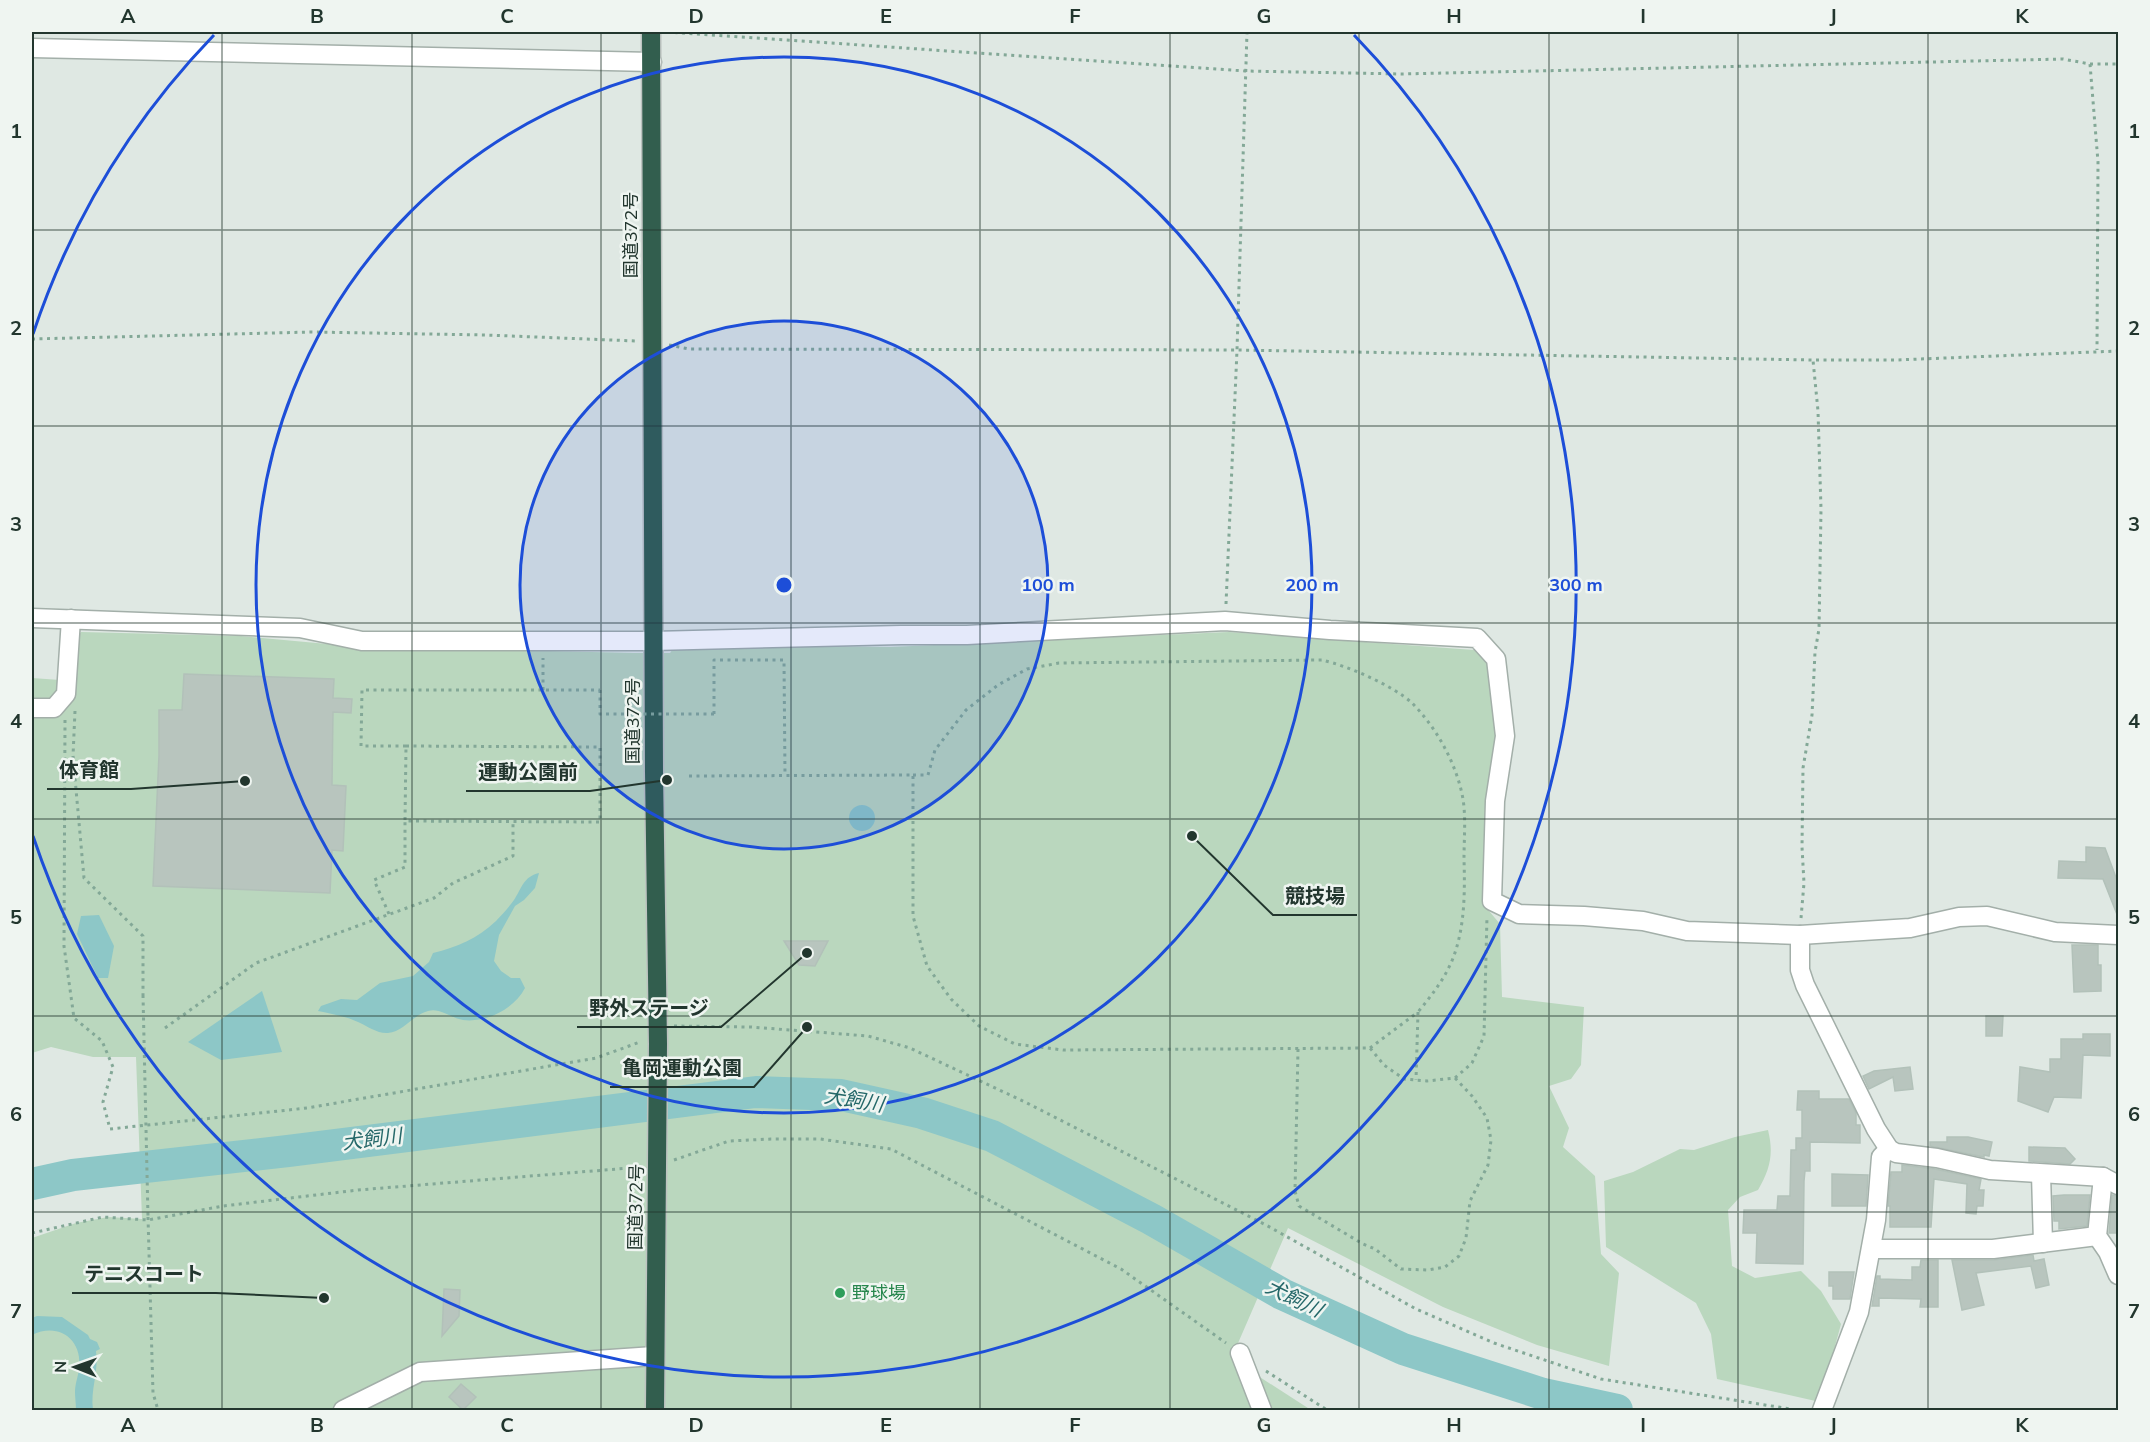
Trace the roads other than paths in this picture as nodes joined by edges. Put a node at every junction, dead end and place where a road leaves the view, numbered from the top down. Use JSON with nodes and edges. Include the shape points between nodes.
{"nodes":[{"id":1,"x":651,"y":32,"type":"edge"},
{"id":2,"x":112,"y":40,"type":"edge"},
{"id":3,"x":32,"y":48,"type":"edge"},
{"id":4,"x":652,"y":62,"type":"junction"},
{"id":5,"x":32,"y":618,"type":"edge"},
{"id":6,"x":71,"y":619,"type":"junction"},
{"id":7,"x":653,"y":641,"type":"junction"},
{"id":8,"x":32,"y":708,"type":"edge"},
{"id":9,"x":2118,"y":934,"type":"edge"},
{"id":10,"x":1800,"y":935,"type":"junction"},
{"id":11,"x":1889,"y":1149,"type":"junction"},
{"id":12,"x":2041,"y":1174,"type":"junction"},
{"id":13,"x":2110,"y":1181,"type":"edge"},
{"id":14,"x":2097,"y":1236,"type":"junction"},
{"id":15,"x":2043,"y":1243,"type":"junction"},
{"id":16,"x":1871,"y":1249,"type":"junction"},
{"id":17,"x":2118,"y":1275,"type":"edge"},
{"id":18,"x":1240,"y":1353,"type":"road end"},
{"id":19,"x":654,"y":1356,"type":"junction"},
{"id":20,"x":343,"y":1410,"type":"edge"},
{"id":21,"x":655,"y":1410,"type":"edge"},
{"id":22,"x":1262,"y":1410,"type":"edge"},
{"id":23,"x":1822,"y":1410,"type":"edge"}],
"edges":[{"from":1,"to":4,"type":"highway","name":"国道372号"},
{"from":2,"to":3,"type":"street"},
{"from":2,"to":4,"type":"street"},
{"from":4,"to":7,"type":"highway","name":"国道372号"},
{"from":5,"to":6,"type":"street"},
{"from":6,"to":7,"type":"street","via":[[300,628],[362,641]]},
{"from":6,"to":8,"type":"street","via":[[67,705]]},
{"from":7,"to":10,"type":"street","via":[[967,635],[1225,621],[1477,638],[1496,659],[1505,736],[1495,801],[1492,901],[1519,914],[1631,920],[1688,931]]},
{"from":7,"to":19,"type":"highway","name":"国道372号","via":[[658,1035]]},
{"from":9,"to":10,"type":"street","via":[[2055,932],[1987,916],[1959,917],[1910,928]]},
{"from":10,"to":11,"type":"street","via":[[1800,970],[1805,985]]},
{"from":11,"to":12,"type":"street","via":[[1990,1170]]},
{"from":11,"to":16,"type":"street","via":[[1881,1157]]},
{"from":12,"to":13,"type":"street"},
{"from":12,"to":15,"type":"street"},
{"from":13,"to":14,"type":"street"},
{"from":14,"to":15,"type":"street"},
{"from":14,"to":17,"type":"street"},
{"from":15,"to":16,"type":"street","via":[[1994,1249]]},
{"from":16,"to":23,"type":"street","via":[[1859,1312]]},
{"from":18,"to":22,"type":"street"},
{"from":19,"to":20,"type":"street","via":[[420,1372]]},
{"from":19,"to":21,"type":"highway","name":"国道372号"}]}
